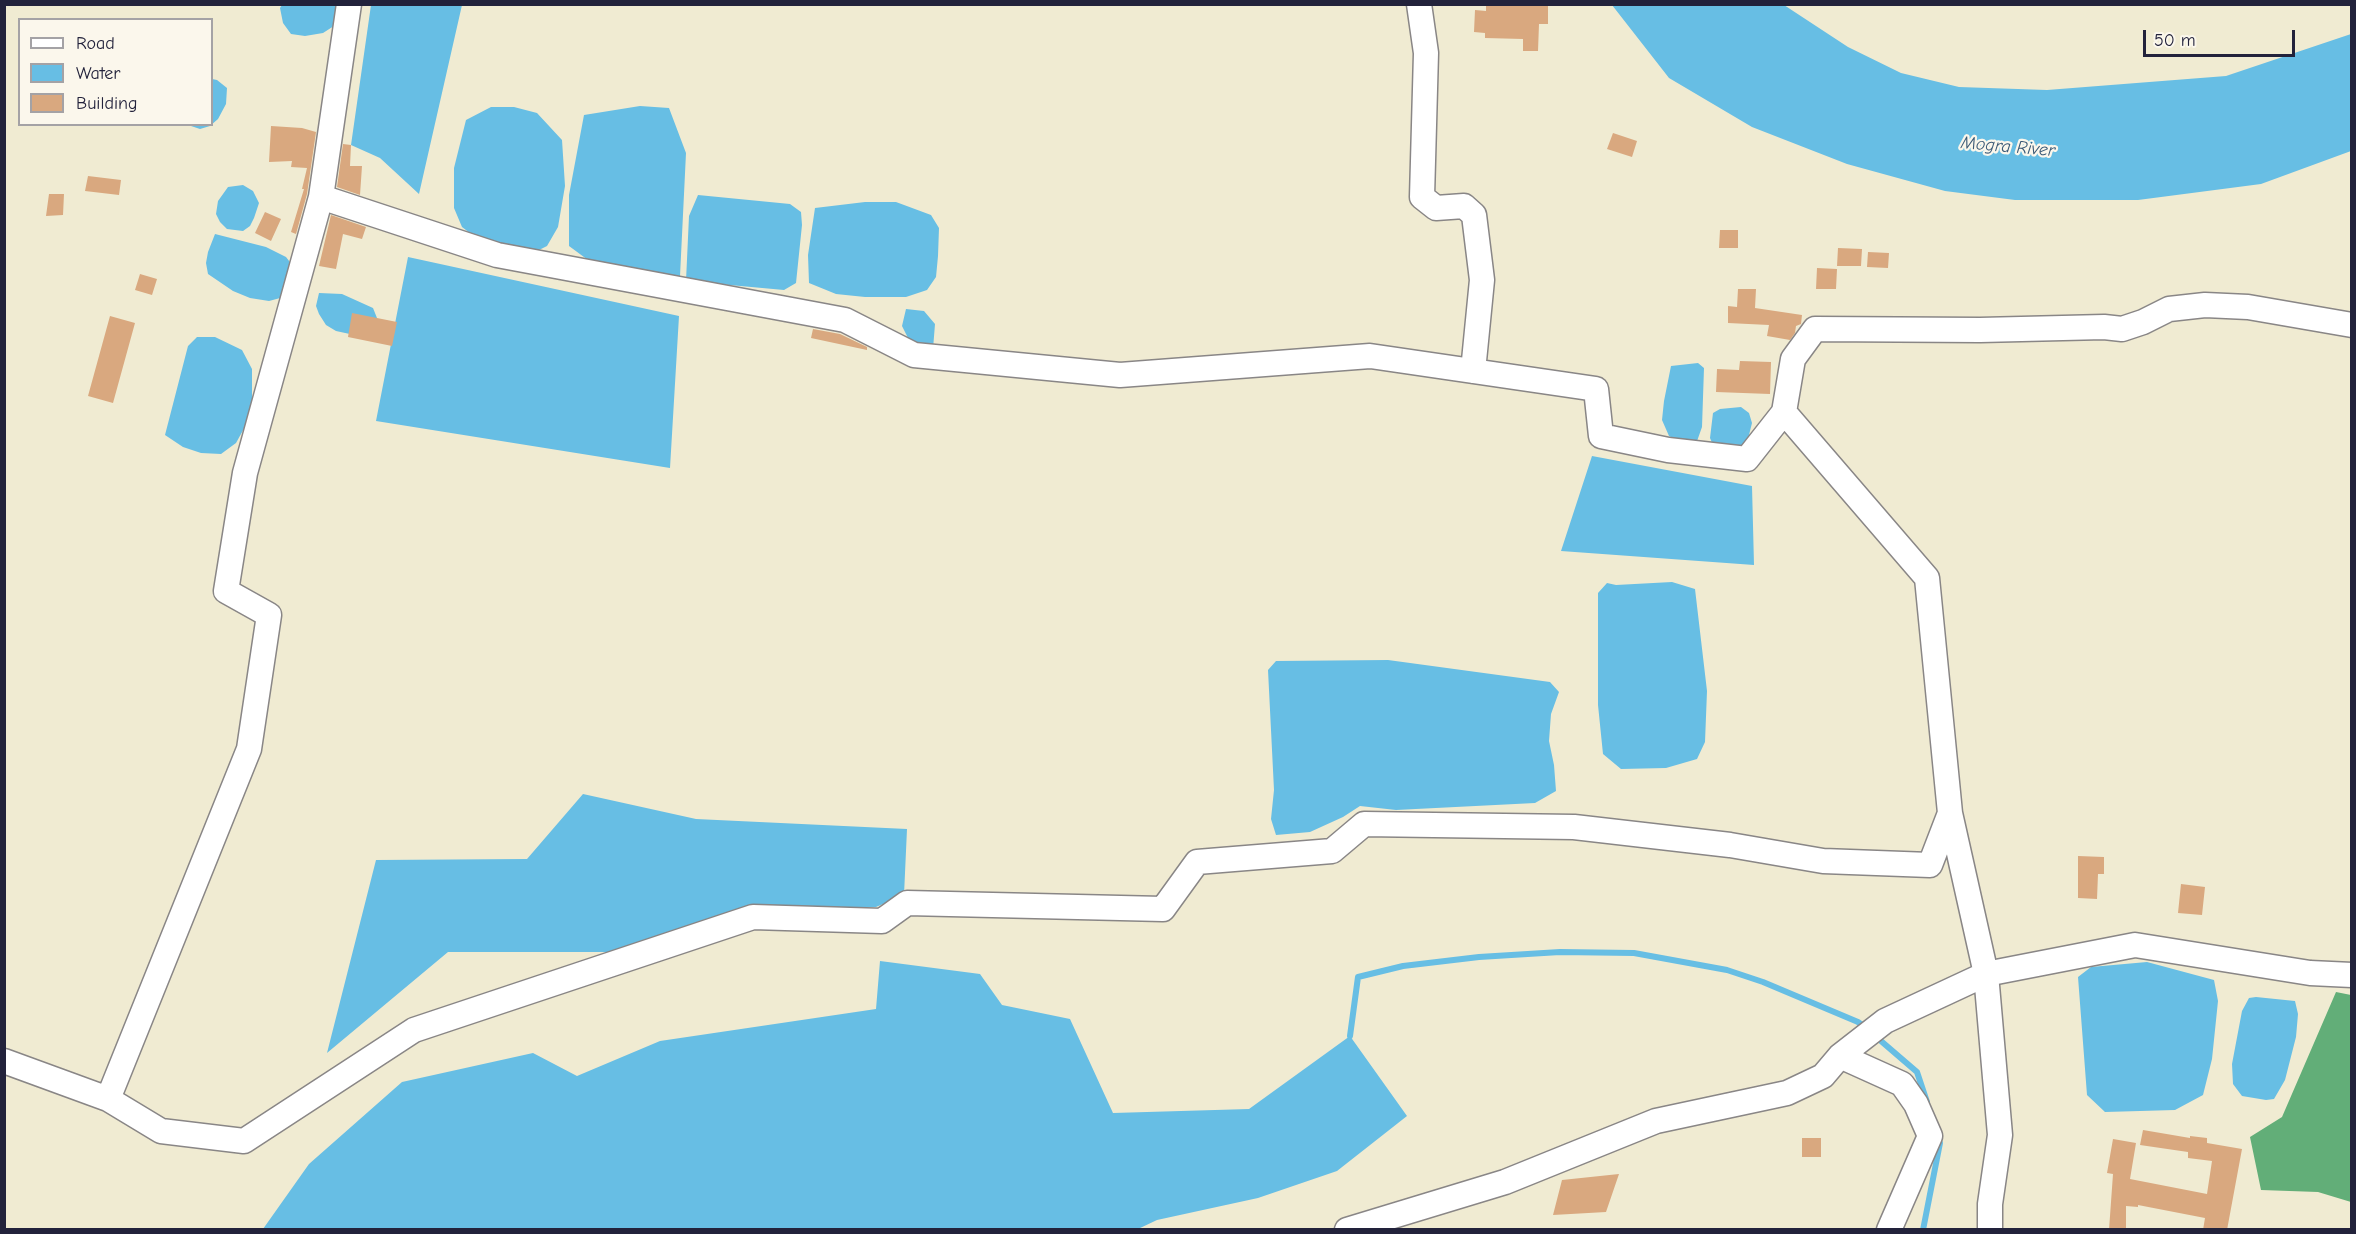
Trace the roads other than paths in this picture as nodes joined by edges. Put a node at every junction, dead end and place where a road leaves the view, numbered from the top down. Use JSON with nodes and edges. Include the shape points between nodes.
{"nodes":[{"id":1,"x":349,"y":4,"type":"edge"},
{"id":2,"x":1419,"y":4,"type":"edge"},
{"id":3,"x":321,"y":197,"type":"junction"},
{"id":4,"x":2352,"y":325,"type":"edge"},
{"id":5,"x":1473,"y":371,"type":"junction"},
{"id":6,"x":1784,"y":412,"type":"junction"},
{"id":7,"x":1950,"y":813,"type":"junction"},
{"id":8,"x":1986,"y":974,"type":"junction"},
{"id":9,"x":2352,"y":975,"type":"edge"},
{"id":10,"x":1840,"y":1056,"type":"junction"},
{"id":11,"x":4,"y":1061,"type":"edge"},
{"id":12,"x":108,"y":1100,"type":"junction"},
{"id":13,"x":1347,"y":1230,"type":"edge"},
{"id":14,"x":1889,"y":1230,"type":"edge"},
{"id":15,"x":1990,"y":1230,"type":"edge"}],
"edges":[{"from":1,"to":3,"type":"street"},
{"from":2,"to":5,"type":"street","via":[[1426,53],[1422,196],[1436,208],[1464,206],[1474,215],[1482,280]]},
{"from":3,"to":5,"type":"street","via":[[497,255],[846,320],[914,355],[1120,375],[1370,356]]},
{"from":3,"to":12,"type":"street","via":[[245,473],[226,591],[269,615],[249,749]]},
{"from":4,"to":6,"type":"street","via":[[2248,307],[2205,305],[2169,309],[2122,328],[1815,328],[1793,359]]},
{"from":5,"to":6,"type":"street","via":[[1596,389],[1601,436],[1668,450],[1747,459]]},
{"from":6,"to":7,"type":"street","via":[[1927,578]]},
{"from":7,"to":8,"type":"street"},
{"from":7,"to":12,"type":"street","via":[[1930,865],[1822,861],[1730,844],[1574,827],[1364,824],[1332,851],[1197,862],[1163,909],[907,903],[882,921],[753,917],[414,1030],[244,1140],[161,1131]]},
{"from":8,"to":9,"type":"street","via":[[2135,945]]},
{"from":8,"to":10,"type":"street","via":[[1885,1021]]},
{"from":8,"to":15,"type":"street","via":[[2000,1134]]},
{"from":10,"to":13,"type":"street","via":[[1823,1076],[1788,1093],[1656,1121],[1505,1182]]},
{"from":10,"to":14,"type":"street","via":[[1902,1084],[1930,1136]]},
{"from":11,"to":12,"type":"street"}]}
